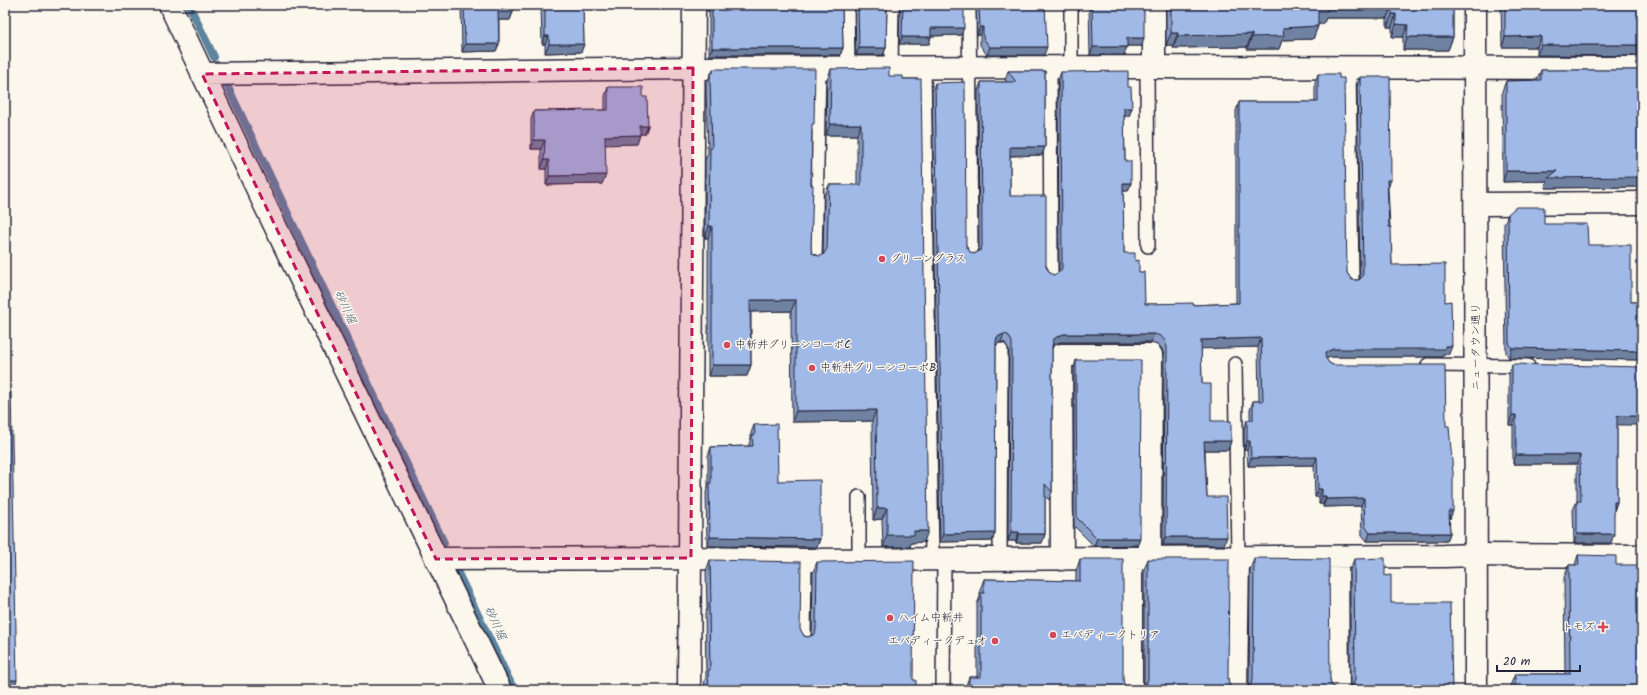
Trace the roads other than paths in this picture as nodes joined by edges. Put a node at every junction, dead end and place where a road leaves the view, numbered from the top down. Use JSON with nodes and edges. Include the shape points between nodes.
{"nodes":[{"id":1,"x":170,"y":5,"type":"edge"},
{"id":2,"x":694,"y":5,"type":"edge"},
{"id":3,"x":847,"y":5,"type":"edge"},
{"id":4,"x":892,"y":5,"type":"edge"},
{"id":5,"x":969,"y":5,"type":"edge"},
{"id":6,"x":1071,"y":5,"type":"edge"},
{"id":7,"x":1154,"y":5,"type":"edge"},
{"id":8,"x":1475,"y":5,"type":"edge"},
{"id":9,"x":924,"y":67,"type":"junction"},
{"id":10,"x":970,"y":67,"type":"junction"},
{"id":11,"x":1072,"y":67,"type":"junction"},
{"id":12,"x":1151,"y":67,"type":"junction"},
{"id":13,"x":693,"y":68,"type":"junction"},
{"id":14,"x":819,"y":68,"type":"junction"},
{"id":15,"x":848,"y":68,"type":"junction"},
{"id":16,"x":891,"y":68,"type":"junction"},
{"id":17,"x":1050,"y":68,"type":"junction"},
{"id":18,"x":1349,"y":68,"type":"junction"},
{"id":19,"x":1474,"y":68,"type":"junction"},
{"id":20,"x":1642,"y":68,"type":"edge"},
{"id":21,"x":202,"y":74,"type":"junction"},
{"id":22,"x":1642,"y":203,"type":"edge"},
{"id":23,"x":1476,"y":204,"type":"junction"},
{"id":24,"x":1148,"y":246,"type":"dead end"},
{"id":25,"x":971,"y":254,"type":"edge"},
{"id":26,"x":815,"y":260,"type":"edge"},
{"id":27,"x":1051,"y":275,"type":"edge"},
{"id":28,"x":1352,"y":280,"type":"edge"},
{"id":29,"x":1001,"y":350,"type":"dead end"},
{"id":30,"x":1235,"y":364,"type":"dead end"},
{"id":31,"x":1415,"y":365,"type":"edge"},
{"id":32,"x":1476,"y":365,"type":"junction"},
{"id":33,"x":1539,"y":366,"type":"edge"},
{"id":34,"x":859,"y":497,"type":"dead end"},
{"id":35,"x":1476,"y":555,"type":"junction"},
{"id":36,"x":1642,"y":556,"type":"edge"},
{"id":37,"x":1140,"y":557,"type":"junction"},
{"id":38,"x":1238,"y":557,"type":"junction"},
{"id":39,"x":1336,"y":557,"type":"junction"},
{"id":40,"x":691,"y":558,"type":"junction"},
{"id":41,"x":938,"y":558,"type":"junction"},
{"id":42,"x":436,"y":559,"type":"junction"},
{"id":43,"x":860,"y":559,"type":"junction"},
{"id":44,"x":1000,"y":559,"type":"junction"},
{"id":45,"x":1062,"y":559,"type":"junction"},
{"id":46,"x":805,"y":560,"type":"junction"},
{"id":47,"x":804,"y":640,"type":"edge"},
{"id":48,"x":500,"y":690,"type":"edge"},
{"id":49,"x":690,"y":690,"type":"edge"},
{"id":50,"x":942,"y":690,"type":"edge"},
{"id":51,"x":1131,"y":690,"type":"edge"},
{"id":52,"x":1236,"y":690,"type":"edge"},
{"id":53,"x":1338,"y":690,"type":"edge"},
{"id":54,"x":1476,"y":690,"type":"edge"}],
"edges":[{"from":1,"to":21,"type":"street"},
{"from":2,"to":13,"type":"street"},
{"from":3,"to":15,"type":"lane"},
{"from":4,"to":16,"type":"lane"},
{"from":5,"to":10,"type":"lane"},
{"from":6,"to":11,"type":"lane"},
{"from":7,"to":12,"type":"street"},
{"from":8,"to":19,"type":"street","name":"ニュータウン通り"},
{"from":9,"to":10,"type":"street"},
{"from":9,"to":16,"type":"street"},
{"from":9,"to":41,"type":"lane"},
{"from":10,"to":17,"type":"street"},
{"from":10,"to":25,"type":"lane"},
{"from":11,"to":12,"type":"street"},
{"from":11,"to":17,"type":"street"},
{"from":12,"to":18,"type":"street"},
{"from":12,"to":24,"type":"lane"},
{"from":13,"to":14,"type":"street"},
{"from":13,"to":21,"type":"street"},
{"from":13,"to":40,"type":"street"},
{"from":14,"to":15,"type":"street"},
{"from":14,"to":26,"type":"lane"},
{"from":15,"to":16,"type":"street"},
{"from":17,"to":27,"type":"lane"},
{"from":18,"to":19,"type":"street"},
{"from":18,"to":28,"type":"lane"},
{"from":19,"to":20,"type":"street"},
{"from":19,"to":23,"type":"street","name":"ニュータウン通り"},
{"from":21,"to":42,"type":"street"},
{"from":22,"to":23,"type":"street"},
{"from":23,"to":32,"type":"street","name":"ニュータウン通り"},
{"from":29,"to":44,"type":"lane"},
{"from":30,"to":38,"type":"lane"},
{"from":31,"to":32,"type":"lane"},
{"from":32,"to":33,"type":"lane"},
{"from":32,"to":35,"type":"street","name":"ニュータウン通り"},
{"from":34,"to":43,"type":"lane"},
{"from":35,"to":36,"type":"street"},
{"from":35,"to":39,"type":"street"},
{"from":35,"to":54,"type":"street","name":"ニュータウン通り"},
{"from":37,"to":38,"type":"street"},
{"from":37,"to":45,"type":"street"},
{"from":37,"to":45,"type":"street","via":[[1151,355],[1061,355]]},
{"from":37,"to":51,"type":"street"},
{"from":38,"to":39,"type":"street"},
{"from":38,"to":52,"type":"street"},
{"from":39,"to":53,"type":"street"},
{"from":40,"to":42,"type":"street"},
{"from":40,"to":46,"type":"street"},
{"from":40,"to":49,"type":"street"},
{"from":41,"to":43,"type":"street"},
{"from":41,"to":44,"type":"street"},
{"from":41,"to":50,"type":"lane"},
{"from":42,"to":48,"type":"street"},
{"from":43,"to":46,"type":"street"},
{"from":44,"to":45,"type":"street"},
{"from":46,"to":47,"type":"lane"}]}
